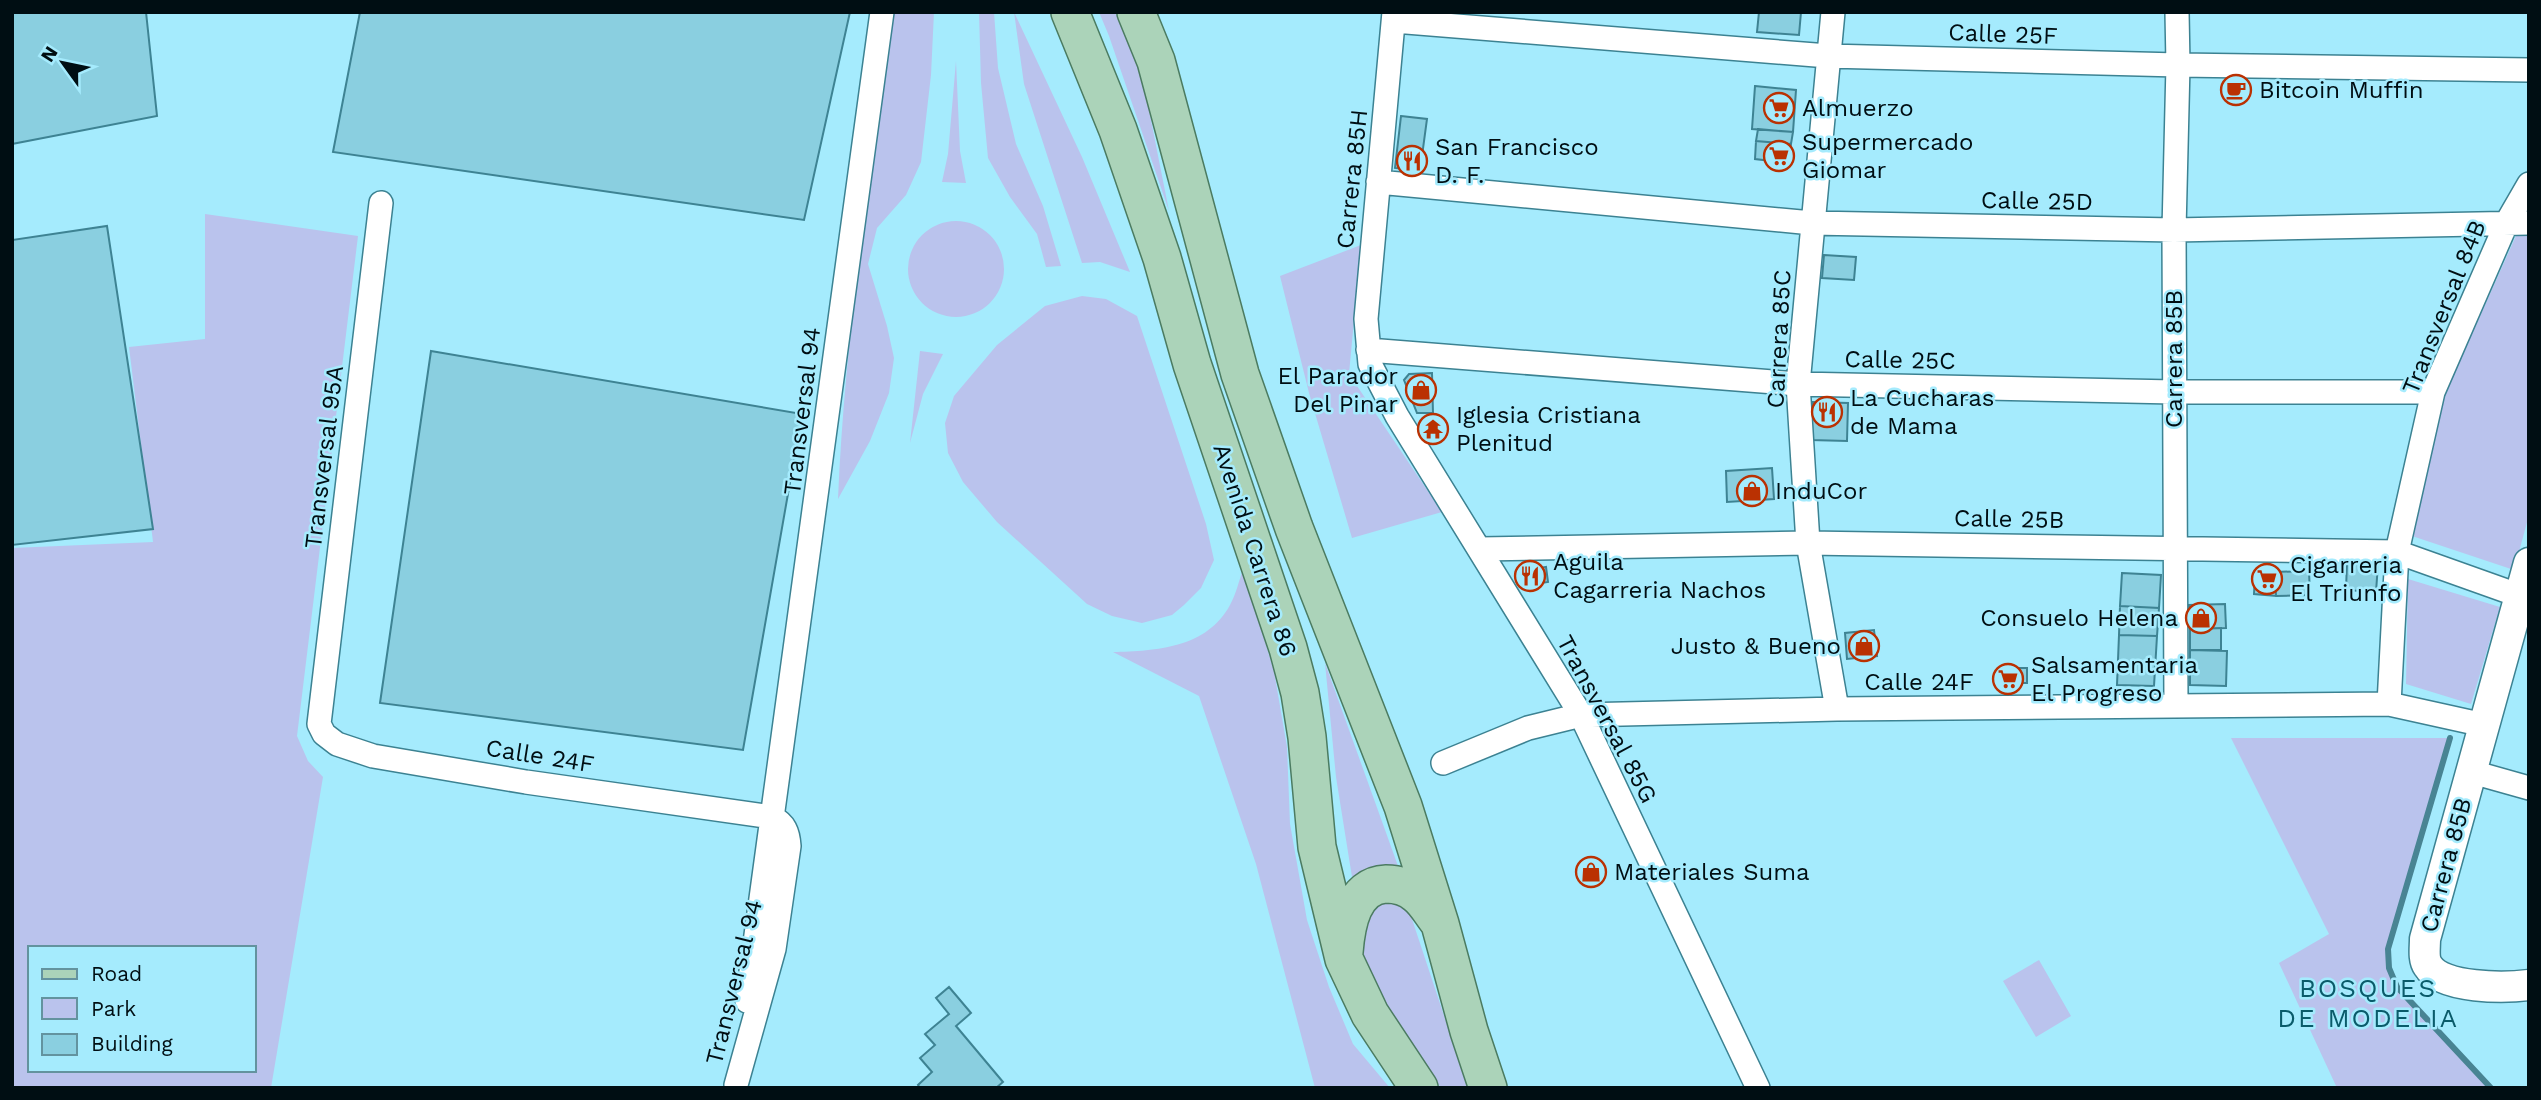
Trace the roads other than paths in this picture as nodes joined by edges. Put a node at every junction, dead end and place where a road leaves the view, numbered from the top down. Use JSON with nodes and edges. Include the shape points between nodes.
{"nodes":[{"id":1,"x":882,"y":12,"type":"edge"},
{"id":2,"x":1070,"y":12,"type":"edge"},
{"id":3,"x":1136,"y":12,"type":"edge"},
{"id":4,"x":1147,"y":12,"type":"edge"},
{"id":5,"x":1833,"y":12,"type":"edge"},
{"id":6,"x":2177,"y":12,"type":"edge"},
{"id":7,"x":1394,"y":17,"type":"edge"},
{"id":8,"x":1828,"y":56,"type":"junction"},
{"id":9,"x":1156,"y":61,"type":"junction"},
{"id":10,"x":2178,"y":65,"type":"junction"},
{"id":11,"x":2529,"y":70,"type":"edge"},
{"id":12,"x":1378,"y":182,"type":"junction"},
{"id":13,"x":2529,"y":184,"type":"edge"},
{"id":14,"x":382,"y":203,"type":"dead end"},
{"id":15,"x":2518,"y":222,"type":"edge"},
{"id":16,"x":1812,"y":223,"type":"junction"},
{"id":17,"x":2174,"y":230,"type":"junction"},
{"id":18,"x":1368,"y":350,"type":"junction"},
{"id":19,"x":1798,"y":384,"type":"junction"},
{"id":20,"x":2174,"y":392,"type":"junction"},
{"id":21,"x":2433,"y":392,"type":"junction"},
{"id":22,"x":1808,"y":543,"type":"junction"},
{"id":23,"x":2174,"y":547,"type":"junction"},
{"id":24,"x":1480,"y":549,"type":"junction"},
{"id":25,"x":2397,"y":552,"type":"junction"},
{"id":26,"x":2529,"y":563,"type":"edge"},
{"id":27,"x":2524,"y":597,"type":"edge"},
{"id":28,"x":2389,"y":704,"type":"junction"},
{"id":29,"x":2176,"y":706,"type":"junction"},
{"id":30,"x":1838,"y":709,"type":"junction"},
{"id":31,"x":1581,"y":715,"type":"junction"},
{"id":32,"x":318,"y":717,"type":"joint"},
{"id":33,"x":2484,"y":725,"type":"junction"},
{"id":34,"x":1443,"y":763,"type":"dead end"},
{"id":35,"x":2472,"y":772,"type":"junction"},
{"id":36,"x":2529,"y":788,"type":"edge"},
{"id":37,"x":772,"y":817,"type":"junction"},
{"id":38,"x":1440,"y":924,"type":"junction"},
{"id":39,"x":1344,"y":960,"type":"junction"},
{"id":40,"x":2529,"y":985,"type":"edge"},
{"id":41,"x":736,"y":1086,"type":"edge"},
{"id":42,"x":1419,"y":1088,"type":"edge"},
{"id":43,"x":1488,"y":1088,"type":"edge"},
{"id":44,"x":1758,"y":1088,"type":"edge"}],
"edges":[{"from":1,"to":37,"type":"street","name":"Transversal 94"},
{"from":2,"to":39,"type":"main road","name":"Avenida Carrera 86","via":[[1118,130],[1288,648],[1307,737],[1317,847]]},
{"from":3,"to":9,"type":"main road","name":"Avenida Carrera 86"},
{"from":4,"to":9,"type":"main road"},
{"from":5,"to":8,"type":"street","name":"Carrera 85C"},
{"from":6,"to":10,"type":"street","name":"Carrera 85B"},
{"from":7,"to":8,"type":"street","name":"Calle 25F"},
{"from":7,"to":12,"type":"street","name":"Carrera 85H"},
{"from":8,"to":10,"type":"street","name":"Calle 25F"},
{"from":8,"to":16,"type":"street","name":"Carrera 85C"},
{"from":9,"to":38,"type":"main road","name":"Avenida Carrera 86","via":[[1240,374],[1299,541],[1403,806]]},
{"from":10,"to":11,"type":"street","name":"Calle 25F"},
{"from":10,"to":17,"type":"street","name":"Carrera 85B"},
{"from":12,"to":16,"type":"street","name":"Calle 25D"},
{"from":12,"to":18,"type":"street","name":"Carrera 85H","via":[[1366,319]]},
{"from":13,"to":15,"type":"street","name":"Transversal 84B"},
{"from":14,"to":32,"type":"street","name":"Transversal 95A"},
{"from":15,"to":17,"type":"street","name":"Calle 25D"},
{"from":15,"to":21,"type":"street","name":"Transversal 84B"},
{"from":16,"to":17,"type":"street","name":"Calle 25D"},
{"from":16,"to":19,"type":"street","name":"Carrera 85C"},
{"from":17,"to":20,"type":"street","name":"Carrera 85B"},
{"from":18,"to":19,"type":"street","name":"Calle 25C"},
{"from":18,"to":24,"type":"street","name":"Transversal 85G","via":[[1376,377],[1397,416]]},
{"from":19,"to":20,"type":"street","name":"Calle 25C"},
{"from":19,"to":22,"type":"street","name":"Carrera 85C"},
{"from":20,"to":21,"type":"street","name":"Calle 25C"},
{"from":20,"to":23,"type":"street","name":"Carrera 85B"},
{"from":21,"to":25,"type":"street","name":"Transversal 84B"},
{"from":22,"to":23,"type":"street","name":"Calle 25B"},
{"from":22,"to":24,"type":"street","name":"Calle 25B"},
{"from":22,"to":30,"type":"street","name":"Carrera 85C"},
{"from":23,"to":25,"type":"street","name":"Calle 25B"},
{"from":23,"to":29,"type":"street","name":"Carrera 85B"},
{"from":24,"to":31,"type":"street","name":"Transversal 85G"},
{"from":25,"to":27,"type":"street","name":"Calle 25B"},
{"from":25,"to":28,"type":"street","name":"Transversal 84B"},
{"from":26,"to":27,"type":"street","name":"Carrera 85B"},
{"from":27,"to":33,"type":"street","name":"Carrera 85B"},
{"from":28,"to":29,"type":"street","name":"Calle 24F"},
{"from":28,"to":33,"type":"street","name":"Calle 24F"},
{"from":29,"to":30,"type":"street","name":"Calle 24F"},
{"from":30,"to":31,"type":"street","name":"Calle 24F"},
{"from":31,"to":34,"type":"street","name":"Calle 24F","via":[[1528,728]]},
{"from":31,"to":44,"type":"street","name":"Transversal 85G"},
{"from":32,"to":37,"type":"street","name":"Calle 24F","via":[[324,734],[337,744],[373,756]]},
{"from":33,"to":35,"type":"street","name":"Carrera 85B"},
{"from":35,"to":36,"type":"street"},
{"from":35,"to":40,"type":"street","name":"Carrera 85B","via":[[2425,939],[2426,964],[2441,976],[2463,983],[2503,988]]},
{"from":37,"to":41,"type":"street","name":"Transversal 94","via":[[784,825],[789,846],[774,949]]},
{"from":38,"to":39,"type":"main road","via":[[1418,896],[1400,885],[1378,884],[1366,890],[1353,909]]},
{"from":38,"to":43,"type":"main road","name":"Avenida Carrera 86"},
{"from":39,"to":42,"type":"main road","name":"Avenida Carrera 86","via":[[1370,1014]]}]}
